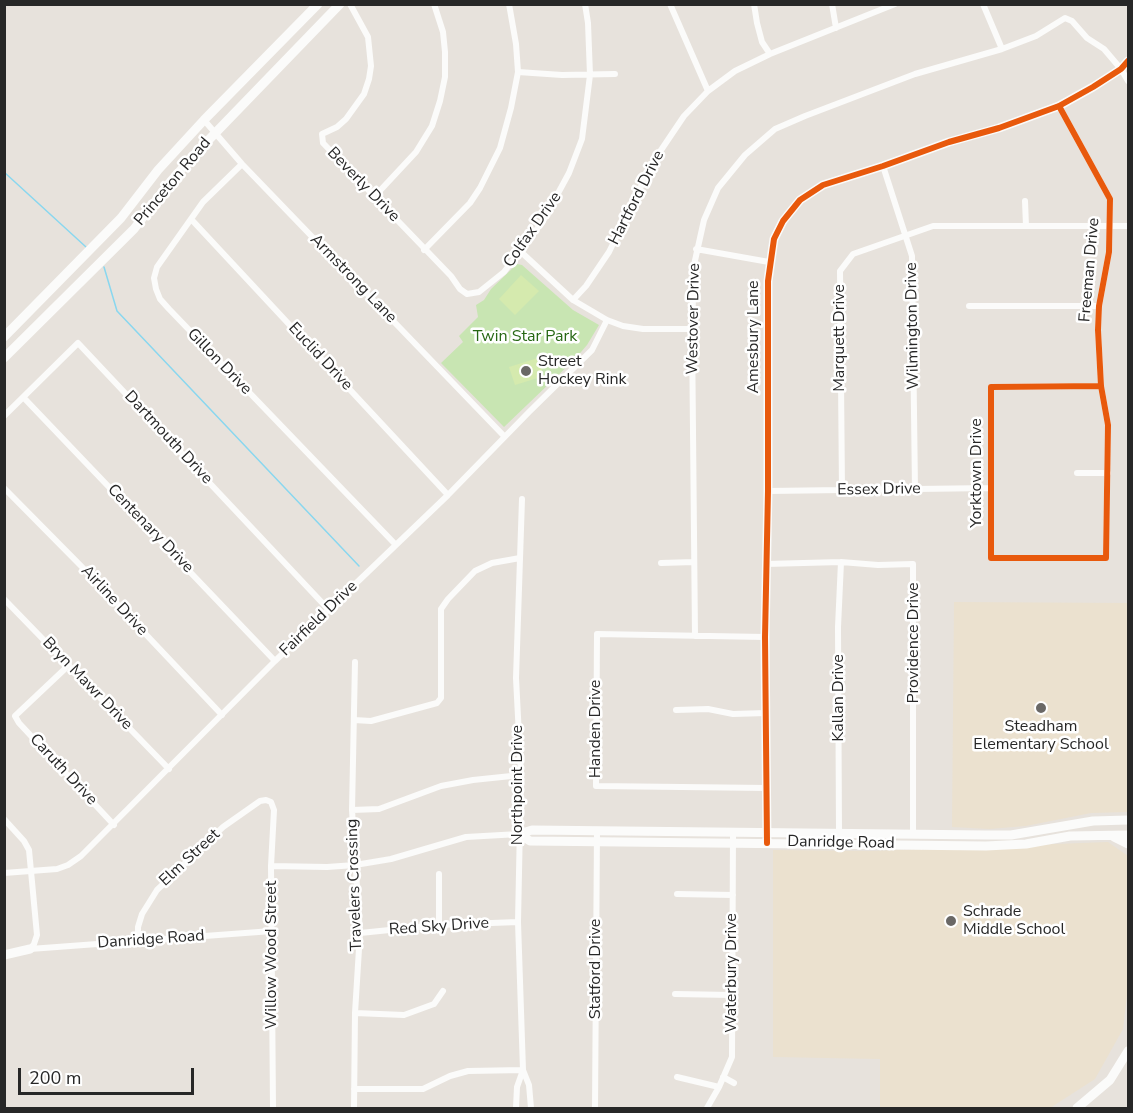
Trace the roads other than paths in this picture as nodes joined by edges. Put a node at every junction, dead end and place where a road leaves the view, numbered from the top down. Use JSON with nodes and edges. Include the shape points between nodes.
{"nodes":[{"id":1,"x":318,"y":4,"type":"edge"},
{"id":2,"x":340,"y":4,"type":"edge"},
{"id":3,"x":350,"y":4,"type":"edge"},
{"id":4,"x":434,"y":4,"type":"edge"},
{"id":5,"x":509,"y":4,"type":"edge"},
{"id":6,"x":585,"y":4,"type":"edge"},
{"id":7,"x":670,"y":4,"type":"edge"},
{"id":8,"x":754,"y":4,"type":"edge"},
{"id":9,"x":832,"y":4,"type":"edge"},
{"id":10,"x":895,"y":4,"type":"edge"},
{"id":11,"x":983,"y":4,"type":"edge"},
{"id":12,"x":836,"y":28,"type":"junction"},
{"id":13,"x":290,"y":33,"type":"junction"},
{"id":14,"x":301,"y":45,"type":"junction"},
{"id":15,"x":1002,"y":49,"type":"junction"},
{"id":16,"x":770,"y":54,"type":"junction"},
{"id":17,"x":1128,"y":61,"type":"edge"},
{"id":18,"x":1121,"y":69,"type":"junction"},
{"id":19,"x":518,"y":72,"type":"junction"},
{"id":20,"x":615,"y":74,"type":"dead end"},
{"id":21,"x":590,"y":75,"type":"junction"},
{"id":22,"x":1128,"y":81,"type":"edge"},
{"id":23,"x":708,"y":91,"type":"junction"},
{"id":24,"x":1059,"y":106,"type":"junction"},
{"id":25,"x":204,"y":120,"type":"junction"},
{"id":26,"x":214,"y":134,"type":"junction"},
{"id":27,"x":242,"y":164,"type":"junction"},
{"id":28,"x":883,"y":166,"type":"junction"},
{"id":29,"x":158,"y":170,"type":"junction"},
{"id":30,"x":171,"y":181,"type":"junction"},
{"id":31,"x":375,"y":196,"type":"junction"},
{"id":32,"x":1025,"y":201,"type":"dead end"},
{"id":33,"x":191,"y":219,"type":"junction"},
{"id":34,"x":1026,"y":226,"type":"junction"},
{"id":35,"x":1110,"y":226,"type":"junction"},
{"id":36,"x":1128,"y":226,"type":"edge"},
{"id":37,"x":907,"y":234,"type":"junction"},
{"id":38,"x":696,"y":249,"type":"junction"},
{"id":39,"x":424,"y":250,"type":"junction"},
{"id":40,"x":520,"y":251,"type":"junction"},
{"id":41,"x":769,"y":262,"type":"junction"},
{"id":42,"x":75,"y":267,"type":"junction"},
{"id":43,"x":85,"y":278,"type":"junction"},
{"id":44,"x":467,"y":294,"type":"joint"},
{"id":45,"x":573,"y":300,"type":"junction"},
{"id":46,"x":969,"y":306,"type":"dead end"},
{"id":47,"x":1099,"y":306,"type":"junction"},
{"id":48,"x":607,"y":320,"type":"junction"},
{"id":49,"x":19,"y":322,"type":"junction"},
{"id":50,"x":692,"y":329,"type":"junction"},
{"id":51,"x":29,"y":334,"type":"junction"},
{"id":52,"x":4,"y":337,"type":"edge"},
{"id":53,"x":4,"y":358,"type":"edge"},
{"id":54,"x":1101,"y":386,"type":"junction"},
{"id":55,"x":24,"y":398,"type":"junction"},
{"id":56,"x":4,"y":416,"type":"edge"},
{"id":57,"x":504,"y":436,"type":"junction"},
{"id":58,"x":1077,"y":473,"type":"dead end"},
{"id":59,"x":1108,"y":473,"type":"junction"},
{"id":60,"x":4,"y":488,"type":"edge"},
{"id":61,"x":991,"y":488,"type":"junction"},
{"id":62,"x":842,"y":490,"type":"junction"},
{"id":63,"x":915,"y":490,"type":"junction"},
{"id":64,"x":768,"y":491,"type":"junction"},
{"id":65,"x":448,"y":495,"type":"junction"},
{"id":66,"x":522,"y":499,"type":"dead end"},
{"id":67,"x":395,"y":544,"type":"junction"},
{"id":68,"x":520,"y":558,"type":"junction"},
{"id":69,"x":991,"y":558,"type":"joint"},
{"id":70,"x":694,"y":562,"type":"junction"},
{"id":71,"x":842,"y":562,"type":"junction"},
{"id":72,"x":661,"y":563,"type":"dead end"},
{"id":73,"x":766,"y":564,"type":"junction"},
{"id":74,"x":4,"y":599,"type":"edge"},
{"id":75,"x":11,"y":606,"type":"junction"},
{"id":76,"x":328,"y":609,"type":"junction"},
{"id":77,"x":4,"y":613,"type":"edge"},
{"id":78,"x":695,"y":636,"type":"junction"},
{"id":79,"x":765,"y":637,"type":"junction"},
{"id":80,"x":275,"y":661,"type":"junction"},
{"id":81,"x":355,"y":662,"type":"dead end"},
{"id":82,"x":69,"y":665,"type":"junction"},
{"id":83,"x":676,"y":710,"type":"dead end"},
{"id":84,"x":766,"y":713,"type":"junction"},
{"id":85,"x":222,"y":715,"type":"junction"},
{"id":86,"x":354,"y":720,"type":"junction"},
{"id":87,"x":169,"y":769,"type":"junction"},
{"id":88,"x":521,"y":775,"type":"junction"},
{"id":89,"x":767,"y":788,"type":"junction"},
{"id":90,"x":271,"y":802,"type":"joint"},
{"id":91,"x":352,"y":810,"type":"junction"},
{"id":92,"x":4,"y":819,"type":"edge"},
{"id":93,"x":1100,"y":820,"type":"junction"},
{"id":94,"x":1113,"y":820,"type":"junction"},
{"id":95,"x":1128,"y":820,"type":"edge"},
{"id":96,"x":114,"y":825,"type":"junction"},
{"id":97,"x":839,"y":833,"type":"junction"},
{"id":98,"x":913,"y":833,"type":"junction"},
{"id":99,"x":519,"y":834,"type":"junction"},
{"id":100,"x":597,"y":836,"type":"junction"},
{"id":101,"x":1070,"y":836,"type":"junction"},
{"id":102,"x":733,"y":837,"type":"junction"},
{"id":103,"x":767,"y":838,"type":"junction"},
{"id":104,"x":1127,"y":838,"type":"edge"},
{"id":105,"x":354,"y":865,"type":"junction"},
{"id":106,"x":272,"y":866,"type":"junction"},
{"id":107,"x":4,"y":873,"type":"edge"},
{"id":108,"x":31,"y":873,"type":"junction"},
{"id":109,"x":439,"y":874,"type":"dead end"},
{"id":110,"x":677,"y":894,"type":"dead end"},
{"id":111,"x":733,"y":895,"type":"junction"},
{"id":112,"x":518,"y":922,"type":"junction"},
{"id":113,"x":439,"y":925,"type":"junction"},
{"id":114,"x":272,"y":931,"type":"junction"},
{"id":115,"x":360,"y":933,"type":"junction"},
{"id":116,"x":138,"y":941,"type":"junction"},
{"id":117,"x":4,"y":948,"type":"edge"},
{"id":118,"x":30,"y":949,"type":"junction"},
{"id":119,"x":4,"y":955,"type":"edge"},
{"id":120,"x":443,"y":991,"type":"dead end"},
{"id":121,"x":675,"y":994,"type":"dead end"},
{"id":122,"x":732,"y":994,"type":"junction"},
{"id":123,"x":355,"y":1013,"type":"junction"},
{"id":124,"x":1128,"y":1051,"type":"edge"},
{"id":125,"x":523,"y":1070,"type":"junction"},
{"id":126,"x":677,"y":1077,"type":"dead end"},
{"id":127,"x":723,"y":1077,"type":"junction"},
{"id":128,"x":734,"y":1083,"type":"dead end"},
{"id":129,"x":719,"y":1087,"type":"junction"},
{"id":130,"x":354,"y":1089,"type":"junction"},
{"id":131,"x":273,"y":1108,"type":"edge"},
{"id":132,"x":354,"y":1108,"type":"edge"},
{"id":133,"x":516,"y":1108,"type":"edge"},
{"id":134,"x":531,"y":1108,"type":"edge"},
{"id":135,"x":595,"y":1108,"type":"edge"},
{"id":136,"x":706,"y":1108,"type":"edge"},
{"id":137,"x":1077,"y":1108,"type":"edge"}],
"edges":[{"from":1,"to":13,"type":"street","name":"Princeton Road"},
{"from":2,"to":14,"type":"street","name":"Princeton Road"},
{"from":3,"to":31,"type":"street","name":"Beverly Drive","via":[[368,37],[369,79],[364,94],[346,119],[322,134],[322,138]]},
{"from":4,"to":31,"type":"street","via":[[446,52],[440,102],[432,126],[416,152]]},
{"from":5,"to":19,"type":"street"},
{"from":6,"to":21,"type":"street","name":"Colfax Drive"},
{"from":7,"to":23,"type":"street"},
{"from":8,"to":16,"type":"street","via":[[762,42]]},
{"from":9,"to":12,"type":"street"},
{"from":10,"to":12,"type":"street","name":"Hartford Drive"},
{"from":11,"to":15,"type":"street"},
{"from":12,"to":16,"type":"street","name":"Hartford Drive"},
{"from":13,"to":14,"type":"street"},
{"from":13,"to":25,"type":"street","name":"Princeton Road"},
{"from":14,"to":26,"type":"street","name":"Princeton Road"},
{"from":15,"to":18,"type":"street","name":"Westover Drive","via":[[1036,36],[1065,18],[1104,49]]},
{"from":15,"to":38,"type":"street","name":"Westover Drive","via":[[915,74],[775,129],[745,155],[718,188]]},
{"from":16,"to":23,"type":"street","name":"Hartford Drive","via":[[735,71]]},
{"from":17,"to":18,"type":"street","name":"Amesbury Lane"},
{"from":18,"to":22,"type":"street"},
{"from":18,"to":24,"type":"street","name":"Amesbury Lane"},
{"from":19,"to":21,"type":"street"},
{"from":19,"to":39,"type":"street","via":[[506,128],[493,164],[470,203]]},
{"from":20,"to":21,"type":"street"},
{"from":21,"to":40,"type":"street","name":"Colfax Drive","via":[[582,139],[569,173],[554,204]]},
{"from":23,"to":45,"type":"street","name":"Hartford Drive","via":[[684,116],[653,162],[609,252]]},
{"from":24,"to":28,"type":"street","name":"Amesbury Lane"},
{"from":24,"to":35,"type":"street","name":"Freeman Drive","via":[[1110,199]]},
{"from":25,"to":26,"type":"street","name":"Armstrong Lane"},
{"from":25,"to":29,"type":"street","name":"Princeton Road"},
{"from":26,"to":27,"type":"street","name":"Armstrong Lane"},
{"from":26,"to":30,"type":"street","name":"Princeton Road"},
{"from":27,"to":33,"type":"street","name":"Gillon Drive"},
{"from":27,"to":57,"type":"street","name":"Armstrong Lane"},
{"from":28,"to":37,"type":"street","name":"Wilmington Drive"},
{"from":28,"to":41,"type":"street","name":"Amesbury Lane","via":[[823,186],[800,200],[783,221]]},
{"from":29,"to":30,"type":"street"},
{"from":29,"to":42,"type":"street","name":"Princeton Road","via":[[121,218]]},
{"from":30,"to":43,"type":"street","name":"Princeton Road","via":[[134,229]]},
{"from":31,"to":39,"type":"street","name":"Beverly Drive"},
{"from":32,"to":34,"type":"street"},
{"from":33,"to":65,"type":"street","name":"Euclid Drive"},
{"from":33,"to":67,"type":"street","name":"Gillon Drive","via":[[155,273],[160,299]]},
{"from":34,"to":35,"type":"street","name":"Marquett Drive"},
{"from":34,"to":37,"type":"street","name":"Marquett Drive","via":[[933,226]]},
{"from":35,"to":36,"type":"street","name":"Marquett Drive"},
{"from":35,"to":47,"type":"street","name":"Freeman Drive"},
{"from":37,"to":62,"type":"street","name":"Marquett Drive","via":[[853,254],[840,271]]},
{"from":37,"to":63,"type":"street","name":"Wilmington Drive","via":[[912,264]]},
{"from":38,"to":41,"type":"street"},
{"from":38,"to":50,"type":"street","name":"Westover Drive"},
{"from":39,"to":44,"type":"street","name":"Beverly Drive"},
{"from":40,"to":44,"type":"street","name":"Colfax Drive","via":[[487,287]]},
{"from":40,"to":45,"type":"street"},
{"from":41,"to":64,"type":"street","name":"Amesbury Lane"},
{"from":42,"to":43,"type":"street"},
{"from":42,"to":49,"type":"street","name":"Princeton Road"},
{"from":43,"to":51,"type":"street","name":"Princeton Road"},
{"from":45,"to":48,"type":"street"},
{"from":46,"to":47,"type":"street"},
{"from":47,"to":54,"type":"street","name":"Freeman Drive"},
{"from":48,"to":50,"type":"street","via":[[643,329]]},
{"from":48,"to":57,"type":"street","name":"Fairfield Drive","via":[[592,350]]},
{"from":49,"to":51,"type":"street"},
{"from":49,"to":52,"type":"street","name":"Princeton Road"},
{"from":50,"to":70,"type":"street","name":"Westover Drive"},
{"from":51,"to":53,"type":"street","name":"Princeton Road"},
{"from":54,"to":59,"type":"street","name":"Freeman Drive","via":[[1108,425]]},
{"from":54,"to":61,"type":"street","name":"Yorktown Drive","via":[[991,387]]},
{"from":55,"to":56,"type":"street","name":"Dartmouth Drive"},
{"from":55,"to":76,"type":"street","name":"Dartmouth Drive","via":[[78,343]]},
{"from":55,"to":80,"type":"street","name":"Centenary Drive"},
{"from":57,"to":65,"type":"street","name":"Fairfield Drive"},
{"from":58,"to":59,"type":"street"},
{"from":59,"to":69,"type":"street","name":"Freeman Drive","via":[[1106,558]]},
{"from":60,"to":85,"type":"street","name":"Airline Drive"},
{"from":61,"to":63,"type":"street","name":"Essex Drive"},
{"from":61,"to":69,"type":"street","name":"Yorktown Drive"},
{"from":62,"to":63,"type":"street","name":"Essex Drive"},
{"from":62,"to":64,"type":"street","name":"Essex Drive"},
{"from":64,"to":73,"type":"street","name":"Amesbury Lane"},
{"from":65,"to":67,"type":"street","name":"Fairfield Drive"},
{"from":66,"to":68,"type":"street","name":"Northpoint Drive"},
{"from":67,"to":76,"type":"street","name":"Fairfield Drive"},
{"from":68,"to":86,"type":"street","via":[[492,563],[476,571],[441,609],[441,698],[437,703],[371,721]]},
{"from":68,"to":88,"type":"street","name":"Northpoint Drive","via":[[516,678]]},
{"from":70,"to":72,"type":"street"},
{"from":70,"to":78,"type":"street","name":"Westover Drive"},
{"from":71,"to":73,"type":"street","name":"Providence Drive"},
{"from":71,"to":97,"type":"street","name":"Kallan Drive","via":[[838,627]]},
{"from":71,"to":98,"type":"street","name":"Providence Drive","via":[[914,564]]},
{"from":73,"to":79,"type":"street","name":"Amesbury Lane"},
{"from":74,"to":75,"type":"street","name":"Bryn Mawr Drive"},
{"from":75,"to":77,"type":"street"},
{"from":75,"to":82,"type":"street","name":"Bryn Mawr Drive"},
{"from":76,"to":80,"type":"street","name":"Fairfield Drive"},
{"from":78,"to":79,"type":"street"},
{"from":78,"to":89,"type":"street","name":"Handen Drive","via":[[597,634],[596,786]]},
{"from":79,"to":84,"type":"street","name":"Amesbury Lane"},
{"from":80,"to":85,"type":"street","name":"Fairfield Drive"},
{"from":81,"to":86,"type":"street","name":"Travelers Crossing"},
{"from":82,"to":87,"type":"street","name":"Bryn Mawr Drive"},
{"from":82,"to":96,"type":"street","name":"Caruth Drive","via":[[15,716]]},
{"from":83,"to":84,"type":"street"},
{"from":84,"to":89,"type":"street","name":"Amesbury Lane"},
{"from":85,"to":87,"type":"street","name":"Fairfield Drive"},
{"from":86,"to":91,"type":"street","name":"Travelers Crossing"},
{"from":87,"to":96,"type":"street","name":"Fairfield Drive"},
{"from":88,"to":91,"type":"street","via":[[441,786],[378,809]]},
{"from":88,"to":99,"type":"street","name":"Northpoint Drive"},
{"from":89,"to":103,"type":"street","name":"Amesbury Lane"},
{"from":90,"to":106,"type":"street","name":"Willow Wood Street"},
{"from":90,"to":116,"type":"street","name":"Elm Street","via":[[260,801],[223,827],[157,890],[142,914]]},
{"from":91,"to":105,"type":"street","name":"Travelers Crossing"},
{"from":92,"to":108,"type":"street","via":[[29,850]]},
{"from":93,"to":94,"type":"street","name":"Danridge Road"},
{"from":93,"to":98,"type":"street","name":"Danridge Road","via":[[1011,835]]},
{"from":93,"to":101,"type":"street","via":[[1092,831]]},
{"from":94,"to":95,"type":"street","name":"Danridge Road"},
{"from":94,"to":104,"type":"street"},
{"from":96,"to":108,"type":"street","name":"Fairfield Drive","via":[[68,866]]},
{"from":97,"to":98,"type":"street","name":"Danridge Road"},
{"from":97,"to":103,"type":"street","name":"Danridge Road"},
{"from":99,"to":100,"type":"street","name":"Danridge Road","via":[[530,841]]},
{"from":99,"to":105,"type":"street","name":"Danridge Road","via":[[466,837],[391,859]]},
{"from":99,"to":112,"type":"street","name":"Northpoint Drive"},
{"from":100,"to":102,"type":"street","name":"Danridge Road"},
{"from":100,"to":135,"type":"street","name":"Statford Drive"},
{"from":101,"to":103,"type":"street","name":"Danridge Road","via":[[1000,846]]},
{"from":101,"to":104,"type":"street","name":"Danridge Road"},
{"from":102,"to":103,"type":"street","name":"Danridge Road"},
{"from":102,"to":111,"type":"street","name":"Waterbury Drive"},
{"from":105,"to":106,"type":"street","name":"Danridge Road"},
{"from":105,"to":115,"type":"street","name":"Travelers Crossing"},
{"from":106,"to":114,"type":"street","name":"Willow Wood Street"},
{"from":107,"to":108,"type":"street","name":"Fairfield Drive"},
{"from":108,"to":118,"type":"street","via":[[37,935]]},
{"from":109,"to":113,"type":"street"},
{"from":110,"to":111,"type":"street"},
{"from":111,"to":122,"type":"street","name":"Waterbury Drive"},
{"from":112,"to":113,"type":"street","name":"Red Sky Drive"},
{"from":112,"to":125,"type":"street","name":"Northpoint Drive"},
{"from":113,"to":115,"type":"street","name":"Red Sky Drive"},
{"from":114,"to":116,"type":"street","name":"Danridge Road"},
{"from":114,"to":131,"type":"street","name":"Willow Wood Street"},
{"from":115,"to":123,"type":"street","name":"Travelers Crossing"},
{"from":116,"to":118,"type":"street","name":"Danridge Road"},
{"from":117,"to":118,"type":"street","name":"Danridge Road"},
{"from":118,"to":119,"type":"street","name":"Danridge Road"},
{"from":120,"to":123,"type":"street","via":[[434,1004],[404,1015]]},
{"from":121,"to":122,"type":"street"},
{"from":122,"to":127,"type":"street","name":"Waterbury Drive","via":[[732,1057]]},
{"from":123,"to":130,"type":"street","name":"Travelers Crossing"},
{"from":124,"to":137,"type":"street","via":[[1110,1080]]},
{"from":125,"to":130,"type":"street","via":[[468,1071],[423,1089]]},
{"from":125,"to":133,"type":"street","name":"Northpoint Drive"},
{"from":125,"to":134,"type":"street","name":"Northpoint Drive"},
{"from":126,"to":129,"type":"street"},
{"from":127,"to":128,"type":"street"},
{"from":127,"to":129,"type":"street","name":"Waterbury Drive"},
{"from":129,"to":136,"type":"street","name":"Waterbury Drive"},
{"from":130,"to":132,"type":"street","name":"Travelers Crossing"}]}
